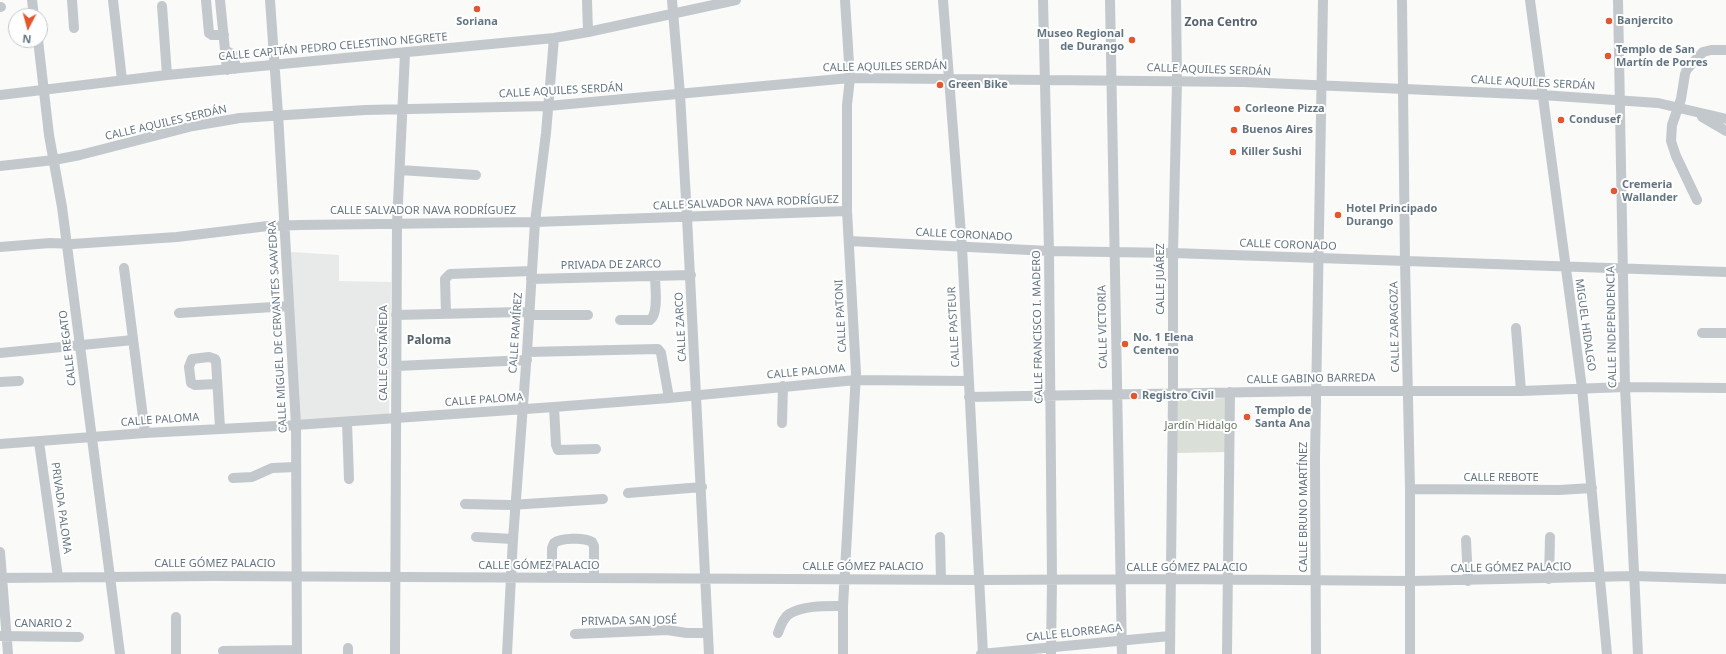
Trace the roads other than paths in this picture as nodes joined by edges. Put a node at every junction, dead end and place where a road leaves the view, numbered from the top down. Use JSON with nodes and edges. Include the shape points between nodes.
{"nodes":[{"id":1,"x":72,"y":0,"type":"edge"},
{"id":2,"x":113,"y":0,"type":"edge"},
{"id":3,"x":206,"y":0,"type":"edge"},
{"id":4,"x":220,"y":0,"type":"edge"},
{"id":5,"x":270,"y":0,"type":"edge"},
{"id":6,"x":587,"y":0,"type":"edge"},
{"id":7,"x":672,"y":0,"type":"edge"},
{"id":8,"x":736,"y":0,"type":"edge"},
{"id":9,"x":846,"y":0,"type":"edge"},
{"id":10,"x":943,"y":0,"type":"edge"},
{"id":11,"x":1043,"y":0,"type":"edge"},
{"id":12,"x":1110,"y":0,"type":"edge"},
{"id":13,"x":1176,"y":0,"type":"edge"},
{"id":14,"x":1322,"y":0,"type":"edge"},
{"id":15,"x":1402,"y":0,"type":"edge"},
{"id":16,"x":1530,"y":0,"type":"edge"},
{"id":17,"x":1618,"y":0,"type":"edge"},
{"id":18,"x":162,"y":6,"type":"dead end"},
{"id":19,"x":673,"y":13,"type":"junction"},
{"id":20,"x":74,"y":28,"type":"dead end"},
{"id":21,"x":588,"y":32,"type":"junction"},
{"id":22,"x":224,"y":35,"type":"junction"},
{"id":23,"x":554,"y":38,"type":"junction"},
{"id":24,"x":39,"y":48,"type":"edge"},
{"id":25,"x":1726,"y":50,"type":"edge"},
{"id":26,"x":405,"y":53,"type":"junction"},
{"id":27,"x":275,"y":66,"type":"junction"},
{"id":28,"x":231,"y":69,"type":"junction"},
{"id":29,"x":167,"y":75,"type":"junction"},
{"id":30,"x":850,"y":78,"type":"junction"},
{"id":31,"x":950,"y":78,"type":"junction"},
{"id":32,"x":122,"y":80,"type":"junction"},
{"id":33,"x":1045,"y":80,"type":"junction"},
{"id":34,"x":1112,"y":80,"type":"junction"},
{"id":35,"x":1176,"y":81,"type":"junction"},
{"id":36,"x":1321,"y":86,"type":"junction"},
{"id":37,"x":44,"y":90,"type":"junction"},
{"id":38,"x":1403,"y":90,"type":"junction"},
{"id":39,"x":680,"y":94,"type":"junction"},
{"id":40,"x":0,"y":95,"type":"edge"},
{"id":41,"x":1542,"y":95,"type":"junction"},
{"id":42,"x":1619,"y":99,"type":"junction"},
{"id":43,"x":548,"y":106,"type":"junction"},
{"id":44,"x":1678,"y":107,"type":"junction"},
{"id":45,"x":402,"y":109,"type":"junction"},
{"id":46,"x":1691,"y":110,"type":"junction"},
{"id":47,"x":278,"y":114,"type":"junction"},
{"id":48,"x":1726,"y":119,"type":"edge"},
{"id":49,"x":1726,"y":131,"type":"edge"},
{"id":50,"x":54,"y":160,"type":"junction"},
{"id":51,"x":0,"y":166,"type":"edge"},
{"id":52,"x":400,"y":170,"type":"junction"},
{"id":53,"x":476,"y":175,"type":"dead end"},
{"id":54,"x":1697,"y":200,"type":"dead end"},
{"id":55,"x":847,"y":211,"type":"junction"},
{"id":56,"x":687,"y":217,"type":"junction"},
{"id":57,"x":534,"y":222,"type":"junction"},
{"id":58,"x":397,"y":224,"type":"junction"},
{"id":59,"x":285,"y":225,"type":"junction"},
{"id":60,"x":849,"y":241,"type":"junction"},
{"id":61,"x":67,"y":244,"type":"junction"},
{"id":62,"x":0,"y":247,"type":"edge"},
{"id":63,"x":962,"y":247,"type":"junction"},
{"id":64,"x":1049,"y":251,"type":"junction"},
{"id":65,"x":1114,"y":253,"type":"junction"},
{"id":66,"x":1173,"y":253,"type":"junction"},
{"id":67,"x":1318,"y":258,"type":"junction"},
{"id":68,"x":1405,"y":260,"type":"junction"},
{"id":69,"x":1565,"y":266,"type":"junction"},
{"id":70,"x":124,"y":268,"type":"dead end"},
{"id":71,"x":1622,"y":268,"type":"junction"},
{"id":72,"x":1726,"y":272,"type":"edge"},
{"id":73,"x":532,"y":275,"type":"junction"},
{"id":74,"x":691,"y":275,"type":"junction"},
{"id":75,"x":655,"y":276,"type":"junction"},
{"id":76,"x":289,"y":306,"type":"junction"},
{"id":77,"x":179,"y":312,"type":"dead end"},
{"id":78,"x":529,"y":313,"type":"junction"},
{"id":79,"x":446,"y":314,"type":"junction"},
{"id":80,"x":588,"y":315,"type":"dead end"},
{"id":81,"x":396,"y":316,"type":"junction"},
{"id":82,"x":620,"y":320,"type":"dead end"},
{"id":83,"x":1516,"y":328,"type":"dead end"},
{"id":84,"x":1702,"y":333,"type":"dead end"},
{"id":85,"x":1726,"y":333,"type":"edge"},
{"id":86,"x":133,"y":340,"type":"junction"},
{"id":87,"x":80,"y":346,"type":"junction"},
{"id":88,"x":0,"y":353,"type":"edge"},
{"id":89,"x":527,"y":356,"type":"junction"},
{"id":90,"x":397,"y":366,"type":"junction"},
{"id":91,"x":856,"y":380,"type":"junction"},
{"id":92,"x":19,"y":381,"type":"dead end"},
{"id":93,"x":969,"y":381,"type":"junction"},
{"id":94,"x":0,"y":382,"type":"edge"},
{"id":95,"x":217,"y":384,"type":"dead end"},
{"id":96,"x":783,"y":386,"type":"junction"},
{"id":97,"x":1625,"y":387,"type":"junction"},
{"id":98,"x":1582,"y":388,"type":"junction"},
{"id":99,"x":1726,"y":388,"type":"edge"},
{"id":100,"x":1408,"y":390,"type":"junction"},
{"id":101,"x":1521,"y":390,"type":"junction"},
{"id":102,"x":1316,"y":391,"type":"junction"},
{"id":103,"x":1230,"y":392,"type":"junction"},
{"id":104,"x":1173,"y":393,"type":"junction"},
{"id":105,"x":1117,"y":394,"type":"junction"},
{"id":106,"x":697,"y":395,"type":"junction"},
{"id":107,"x":668,"y":396,"type":"junction"},
{"id":108,"x":1051,"y":396,"type":"junction"},
{"id":109,"x":969,"y":397,"type":"junction"},
{"id":110,"x":554,"y":407,"type":"junction"},
{"id":111,"x":523,"y":409,"type":"junction"},
{"id":112,"x":397,"y":418,"type":"junction"},
{"id":113,"x":347,"y":422,"type":"junction"},
{"id":114,"x":782,"y":423,"type":"dead end"},
{"id":115,"x":296,"y":425,"type":"junction"},
{"id":116,"x":220,"y":428,"type":"junction"},
{"id":117,"x":145,"y":433,"type":"junction"},
{"id":118,"x":91,"y":437,"type":"junction"},
{"id":119,"x":39,"y":442,"type":"junction"},
{"id":120,"x":0,"y":444,"type":"edge"},
{"id":121,"x":596,"y":449,"type":"dead end"},
{"id":122,"x":296,"y":466,"type":"junction"},
{"id":123,"x":233,"y":478,"type":"dead end"},
{"id":124,"x":349,"y":479,"type":"dead end"},
{"id":125,"x":702,"y":487,"type":"junction"},
{"id":126,"x":1592,"y":488,"type":"junction"},
{"id":127,"x":1410,"y":489,"type":"junction"},
{"id":128,"x":628,"y":494,"type":"dead end"},
{"id":129,"x":603,"y":499,"type":"dead end"},
{"id":130,"x":465,"y":504,"type":"dead end"},
{"id":131,"x":516,"y":505,"type":"junction"},
{"id":132,"x":476,"y":537,"type":"dead end"},
{"id":133,"x":940,"y":537,"type":"dead end"},
{"id":134,"x":1550,"y":537,"type":"dead end"},
{"id":135,"x":513,"y":539,"type":"junction"},
{"id":136,"x":1466,"y":540,"type":"dead end"},
{"id":137,"x":0,"y":552,"type":"edge"},
{"id":138,"x":297,"y":576,"type":"junction"},
{"id":139,"x":1634,"y":576,"type":"junction"},
{"id":140,"x":58,"y":577,"type":"junction"},
{"id":141,"x":111,"y":577,"type":"junction"},
{"id":142,"x":395,"y":577,"type":"junction"},
{"id":143,"x":1601,"y":577,"type":"junction"},
{"id":144,"x":1,"y":578,"type":"edge"},
{"id":145,"x":511,"y":578,"type":"junction"},
{"id":146,"x":552,"y":578,"type":"junction"},
{"id":147,"x":594,"y":578,"type":"junction"},
{"id":148,"x":705,"y":578,"type":"junction"},
{"id":149,"x":1726,"y":578,"type":"edge"},
{"id":150,"x":845,"y":579,"type":"junction"},
{"id":151,"x":1052,"y":579,"type":"junction"},
{"id":152,"x":1120,"y":579,"type":"junction"},
{"id":153,"x":1171,"y":579,"type":"junction"},
{"id":154,"x":1549,"y":579,"type":"junction"},
{"id":155,"x":941,"y":580,"type":"junction"},
{"id":156,"x":980,"y":580,"type":"junction"},
{"id":157,"x":1228,"y":580,"type":"junction"},
{"id":158,"x":1316,"y":581,"type":"junction"},
{"id":159,"x":1411,"y":581,"type":"junction"},
{"id":160,"x":1468,"y":581,"type":"junction"},
{"id":161,"x":843,"y":606,"type":"junction"},
{"id":162,"x":176,"y":617,"type":"dead end"},
{"id":163,"x":708,"y":633,"type":"junction"},
{"id":164,"x":778,"y":633,"type":"dead end"},
{"id":165,"x":575,"y":634,"type":"dead end"},
{"id":166,"x":3,"y":636,"type":"edge"},
{"id":167,"x":1170,"y":636,"type":"junction"},
{"id":168,"x":79,"y":637,"type":"dead end"},
{"id":169,"x":1122,"y":640,"type":"junction"},
{"id":170,"x":224,"y":651,"type":"dead end"},
{"id":171,"x":1051,"y":651,"type":"edge"},
{"id":172,"x":297,"y":652,"type":"edge"},
{"id":173,"x":8,"y":654,"type":"edge"},
{"id":174,"x":120,"y":654,"type":"edge"},
{"id":175,"x":176,"y":654,"type":"edge"},
{"id":176,"x":395,"y":654,"type":"edge"},
{"id":177,"x":507,"y":654,"type":"edge"},
{"id":178,"x":709,"y":654,"type":"edge"},
{"id":179,"x":843,"y":654,"type":"edge"},
{"id":180,"x":982,"y":654,"type":"edge"},
{"id":181,"x":1122,"y":654,"type":"edge"},
{"id":182,"x":1170,"y":654,"type":"edge"},
{"id":183,"x":1227,"y":654,"type":"edge"},
{"id":184,"x":1316,"y":654,"type":"edge"},
{"id":185,"x":1410,"y":654,"type":"edge"},
{"id":186,"x":1607,"y":654,"type":"edge"},
{"id":187,"x":1638,"y":654,"type":"edge"}],
"edges":[{"from":1,"to":20,"type":"street"},
{"from":2,"to":32,"type":"street"},
{"from":3,"to":22,"type":"street","via":[[209,33]]},
{"from":4,"to":22,"type":"street"},
{"from":5,"to":27,"type":"street","name":"CALLE MIGUEL DE CERVANTES SAAVEDRA"},
{"from":6,"to":21,"type":"street"},
{"from":7,"to":19,"type":"street","name":"CALLE ZARCO"},
{"from":8,"to":19,"type":"street","name":"CALLE CAPITÁN PEDRO CELESTINO NEGRETE"},
{"from":9,"to":30,"type":"street","name":"CALLE PATONI"},
{"from":10,"to":31,"type":"street","name":"CALLE PASTEUR"},
{"from":11,"to":33,"type":"street","name":"CALLE FRANCISCO I. MADERO"},
{"from":12,"to":34,"type":"street","name":"CALLE VICTORIA"},
{"from":13,"to":35,"type":"street","name":"CALLE JUÁREZ"},
{"from":14,"to":36,"type":"street","name":"CALLE BRUNO MARTÍNEZ"},
{"from":15,"to":38,"type":"street","name":"CALLE ZARAGOZA"},
{"from":16,"to":41,"type":"street","name":"MIGUEL HIDALGO"},
{"from":17,"to":42,"type":"street","name":"CALLE INDEPENDENCIA"},
{"from":18,"to":29,"type":"street"},
{"from":19,"to":21,"type":"street","name":"CALLE CAPITÁN PEDRO CELESTINO NEGRETE"},
{"from":19,"to":39,"type":"street","name":"CALLE ZARCO"},
{"from":21,"to":23,"type":"street","name":"CALLE CAPITÁN PEDRO CELESTINO NEGRETE"},
{"from":22,"to":28,"type":"street","via":[[225,51],[231,52],[234,56]]},
{"from":23,"to":26,"type":"street","name":"CALLE CAPITÁN PEDRO CELESTINO NEGRETE"},
{"from":23,"to":43,"type":"street","name":"CALLE RAMÍREZ"},
{"from":24,"to":37,"type":"street","name":"CALLE REGATO"},
{"from":25,"to":44,"type":"street","via":[[1703,52],[1687,69]]},
{"from":26,"to":27,"type":"street","name":"CALLE CAPITÁN PEDRO CELESTINO NEGRETE"},
{"from":26,"to":45,"type":"street","name":"CALLE CASTAÑEDA"},
{"from":27,"to":28,"type":"street","name":"CALLE CAPITÁN PEDRO CELESTINO NEGRETE"},
{"from":27,"to":47,"type":"street","name":"CALLE MIGUEL DE CERVANTES SAAVEDRA"},
{"from":28,"to":29,"type":"street","name":"CALLE CAPITÁN PEDRO CELESTINO NEGRETE"},
{"from":29,"to":32,"type":"street","name":"CALLE CAPITÁN PEDRO CELESTINO NEGRETE"},
{"from":30,"to":31,"type":"street","name":"CALLE AQUILES SERDÁN"},
{"from":30,"to":39,"type":"street","name":"CALLE AQUILES SERDÁN"},
{"from":30,"to":55,"type":"street","name":"CALLE PATONI","via":[[847,105]]},
{"from":31,"to":33,"type":"street","name":"CALLE AQUILES SERDÁN"},
{"from":31,"to":63,"type":"street","name":"CALLE PASTEUR"},
{"from":32,"to":37,"type":"street","name":"CALLE CAPITÁN PEDRO CELESTINO NEGRETE"},
{"from":33,"to":34,"type":"street","name":"CALLE AQUILES SERDÁN"},
{"from":33,"to":64,"type":"street","name":"CALLE FRANCISCO I. MADERO"},
{"from":34,"to":35,"type":"street","name":"CALLE AQUILES SERDÁN"},
{"from":34,"to":65,"type":"street","name":"CALLE VICTORIA"},
{"from":35,"to":36,"type":"street","name":"CALLE AQUILES SERDÁN"},
{"from":35,"to":66,"type":"street","name":"CALLE JUÁREZ"},
{"from":36,"to":38,"type":"street","name":"CALLE AQUILES SERDÁN"},
{"from":36,"to":67,"type":"street","name":"CALLE BRUNO MARTÍNEZ"},
{"from":37,"to":40,"type":"street","name":"CALLE CAPITÁN PEDRO CELESTINO NEGRETE"},
{"from":37,"to":50,"type":"street","name":"CALLE REGATO"},
{"from":38,"to":41,"type":"street","name":"CALLE AQUILES SERDÁN"},
{"from":38,"to":68,"type":"street","name":"CALLE ZARAGOZA"},
{"from":39,"to":43,"type":"street","name":"CALLE AQUILES SERDÁN"},
{"from":39,"to":56,"type":"street","name":"CALLE ZARCO"},
{"from":41,"to":42,"type":"street","name":"CALLE AQUILES SERDÁN"},
{"from":41,"to":69,"type":"street","name":"MIGUEL HIDALGO"},
{"from":42,"to":44,"type":"street","name":"CALLE AQUILES SERDÁN"},
{"from":42,"to":71,"type":"street","name":"CALLE INDEPENDENCIA"},
{"from":43,"to":45,"type":"street","name":"CALLE AQUILES SERDÁN"},
{"from":43,"to":57,"type":"street","name":"CALLE RAMÍREZ"},
{"from":44,"to":46,"type":"street","name":"CALLE AQUILES SERDÁN"},
{"from":44,"to":54,"type":"street","via":[[1672,125],[1671,141]]},
{"from":45,"to":47,"type":"street","name":"CALLE AQUILES SERDÁN"},
{"from":45,"to":52,"type":"street","name":"CALLE CASTAÑEDA"},
{"from":46,"to":48,"type":"street","name":"CALLE AQUILES SERDÁN"},
{"from":46,"to":49,"type":"street"},
{"from":47,"to":50,"type":"street","name":"CALLE AQUILES SERDÁN","via":[[208,123],[105,150]]},
{"from":47,"to":59,"type":"street","name":"CALLE MIGUEL DE CERVANTES SAAVEDRA"},
{"from":50,"to":51,"type":"street","name":"CALLE AQUILES SERDÁN"},
{"from":50,"to":61,"type":"street","name":"CALLE REGATO"},
{"from":52,"to":53,"type":"street"},
{"from":52,"to":58,"type":"street","name":"CALLE CASTAÑEDA"},
{"from":55,"to":56,"type":"street","name":"CALLE SALVADOR NAVA RODRÍGUEZ"},
{"from":55,"to":60,"type":"street","name":"CALLE PATONI"},
{"from":56,"to":57,"type":"street","name":"CALLE SALVADOR NAVA RODRÍGUEZ"},
{"from":56,"to":74,"type":"street","name":"CALLE ZARCO"},
{"from":57,"to":58,"type":"street","name":"CALLE SALVADOR NAVA RODRÍGUEZ"},
{"from":57,"to":73,"type":"street","name":"CALLE RAMÍREZ"},
{"from":58,"to":59,"type":"street","name":"CALLE SALVADOR NAVA RODRÍGUEZ"},
{"from":58,"to":81,"type":"street","name":"CALLE CASTAÑEDA"},
{"from":59,"to":61,"type":"street","name":"CALLE SALVADOR NAVA RODRÍGUEZ","via":[[177,237]]},
{"from":59,"to":76,"type":"street","name":"CALLE MIGUEL DE CERVANTES SAAVEDRA"},
{"from":60,"to":63,"type":"street","name":"CALLE CORONADO"},
{"from":60,"to":91,"type":"street","name":"CALLE PATONI"},
{"from":61,"to":62,"type":"street","name":"CALLE SALVADOR NAVA RODRÍGUEZ"},
{"from":61,"to":87,"type":"street","name":"CALLE REGATO"},
{"from":63,"to":64,"type":"street","name":"CALLE CORONADO"},
{"from":63,"to":93,"type":"street","name":"CALLE PASTEUR"},
{"from":64,"to":65,"type":"street","name":"CALLE CORONADO"},
{"from":64,"to":108,"type":"street","name":"CALLE FRANCISCO I. MADERO"},
{"from":65,"to":66,"type":"street","name":"CALLE CORONADO"},
{"from":65,"to":105,"type":"street","name":"CALLE VICTORIA"},
{"from":66,"to":67,"type":"street","name":"CALLE CORONADO"},
{"from":66,"to":104,"type":"street","name":"CALLE JUÁREZ"},
{"from":67,"to":68,"type":"street","name":"CALLE CORONADO"},
{"from":67,"to":102,"type":"street","name":"CALLE BRUNO MARTÍNEZ"},
{"from":68,"to":69,"type":"street","name":"CALLE CORONADO"},
{"from":68,"to":100,"type":"street","name":"CALLE ZARAGOZA"},
{"from":69,"to":71,"type":"street","name":"CALLE CORONADO"},
{"from":69,"to":98,"type":"street","name":"MIGUEL HIDALGO"},
{"from":70,"to":86,"type":"street"},
{"from":71,"to":72,"type":"street","name":"CALLE CORONADO"},
{"from":71,"to":97,"type":"street","name":"CALLE INDEPENDENCIA"},
{"from":73,"to":75,"type":"street","name":"PRIVADA DE ZARCO"},
{"from":73,"to":78,"type":"street","name":"CALLE RAMÍREZ"},
{"from":73,"to":79,"type":"street","name":"PRIVADA DE ZARCO","via":[[453,273],[447,276],[445,282]]},
{"from":74,"to":75,"type":"street","name":"PRIVADA DE ZARCO"},
{"from":74,"to":106,"type":"street","name":"CALLE ZARCO"},
{"from":75,"to":82,"type":"street","via":[[656,311],[653,318]]},
{"from":76,"to":77,"type":"street"},
{"from":76,"to":115,"type":"street","name":"CALLE MIGUEL DE CERVANTES SAAVEDRA"},
{"from":78,"to":79,"type":"street"},
{"from":78,"to":80,"type":"street"},
{"from":78,"to":89,"type":"street","name":"CALLE RAMÍREZ"},
{"from":79,"to":81,"type":"street"},
{"from":81,"to":90,"type":"street","name":"CALLE CASTAÑEDA"},
{"from":83,"to":101,"type":"street"},
{"from":84,"to":85,"type":"street"},
{"from":86,"to":87,"type":"street"},
{"from":86,"to":117,"type":"street"},
{"from":87,"to":88,"type":"street"},
{"from":87,"to":118,"type":"street","name":"CALLE REGATO"},
{"from":89,"to":90,"type":"street"},
{"from":89,"to":107,"type":"street","via":[[603,350],[660,350]]},
{"from":89,"to":111,"type":"street","name":"CALLE RAMÍREZ"},
{"from":90,"to":112,"type":"street","name":"CALLE CASTAÑEDA"},
{"from":91,"to":93,"type":"street","name":"CALLE PALOMA"},
{"from":91,"to":96,"type":"street","name":"CALLE PALOMA"},
{"from":91,"to":150,"type":"street","name":"CALLE PATONI"},
{"from":92,"to":94,"type":"street"},
{"from":93,"to":109,"type":"street","name":"CALLE PASTEUR"},
{"from":95,"to":116,"type":"street"},
{"from":96,"to":106,"type":"street","name":"CALLE PALOMA"},
{"from":96,"to":114,"type":"street"},
{"from":97,"to":98,"type":"street","name":"CALLE GABINO BARREDA"},
{"from":97,"to":99,"type":"street","name":"CALLE GABINO BARREDA"},
{"from":97,"to":139,"type":"street","name":"CALLE INDEPENDENCIA"},
{"from":98,"to":101,"type":"street","name":"CALLE GABINO BARREDA"},
{"from":98,"to":126,"type":"street","name":"MIGUEL HIDALGO"},
{"from":100,"to":101,"type":"street","name":"CALLE GABINO BARREDA"},
{"from":100,"to":102,"type":"street","name":"CALLE GABINO BARREDA"},
{"from":100,"to":127,"type":"street","name":"CALLE ZARAGOZA"},
{"from":102,"to":103,"type":"street","name":"CALLE GABINO BARREDA"},
{"from":102,"to":158,"type":"street","name":"CALLE BRUNO MARTÍNEZ"},
{"from":103,"to":104,"type":"street","name":"CALLE GABINO BARREDA"},
{"from":103,"to":157,"type":"street"},
{"from":104,"to":105,"type":"street","name":"CALLE GABINO BARREDA"},
{"from":104,"to":153,"type":"street","name":"CALLE JUÁREZ"},
{"from":105,"to":108,"type":"street","name":"CALLE GABINO BARREDA"},
{"from":105,"to":152,"type":"street","name":"CALLE VICTORIA"},
{"from":106,"to":107,"type":"street","name":"CALLE PALOMA"},
{"from":106,"to":125,"type":"street","name":"CALLE ZARCO"},
{"from":107,"to":110,"type":"street","name":"CALLE PALOMA"},
{"from":108,"to":109,"type":"street","name":"CALLE GABINO BARREDA"},
{"from":108,"to":151,"type":"street","name":"CALLE FRANCISCO I. MADERO"},
{"from":109,"to":156,"type":"street","name":"CALLE PASTEUR"},
{"from":110,"to":111,"type":"street","name":"CALLE PALOMA"},
{"from":110,"to":121,"type":"street","via":[[558,450]]},
{"from":111,"to":112,"type":"street","name":"CALLE PALOMA"},
{"from":111,"to":131,"type":"street","name":"CALLE RAMÍREZ"},
{"from":112,"to":113,"type":"street","name":"CALLE PALOMA"},
{"from":112,"to":142,"type":"street","name":"CALLE CASTAÑEDA"},
{"from":113,"to":115,"type":"street","name":"CALLE PALOMA"},
{"from":113,"to":124,"type":"street"},
{"from":115,"to":116,"type":"street","name":"CALLE PALOMA"},
{"from":115,"to":122,"type":"street","name":"CALLE MIGUEL DE CERVANTES SAAVEDRA"},
{"from":116,"to":117,"type":"street","name":"CALLE PALOMA"},
{"from":117,"to":118,"type":"street","name":"CALLE PALOMA"},
{"from":118,"to":119,"type":"street","name":"CALLE PALOMA"},
{"from":118,"to":141,"type":"street","name":"CALLE REGATO"},
{"from":119,"to":120,"type":"street","name":"CALLE PALOMA"},
{"from":119,"to":140,"type":"street","name":"PRIVADA PALOMA"},
{"from":122,"to":123,"type":"street","via":[[272,468],[252,476]]},
{"from":122,"to":138,"type":"street","name":"CALLE MIGUEL DE CERVANTES SAAVEDRA"},
{"from":125,"to":128,"type":"street"},
{"from":125,"to":148,"type":"street","name":"CALLE ZARCO"},
{"from":126,"to":127,"type":"street","name":"CALLE REBOTE"},
{"from":126,"to":143,"type":"street","name":"MIGUEL HIDALGO"},
{"from":127,"to":159,"type":"street","name":"CALLE ZARAGOZA"},
{"from":129,"to":131,"type":"street"},
{"from":130,"to":131,"type":"street"},
{"from":131,"to":135,"type":"street","name":"CALLE RAMÍREZ"},
{"from":132,"to":135,"type":"street"},
{"from":133,"to":155,"type":"street"},
{"from":134,"to":154,"type":"street"},
{"from":135,"to":145,"type":"street","name":"CALLE RAMÍREZ"},
{"from":136,"to":160,"type":"street"},
{"from":137,"to":144,"type":"street"},
{"from":138,"to":141,"type":"street","name":"CALLE GÓMEZ PALACIO"},
{"from":138,"to":142,"type":"street","name":"CALLE GÓMEZ PALACIO"},
{"from":138,"to":172,"type":"street","name":"CALLE MIGUEL DE CERVANTES SAAVEDRA"},
{"from":139,"to":143,"type":"street","name":"CALLE GÓMEZ PALACIO"},
{"from":139,"to":149,"type":"street","name":"CALLE GÓMEZ PALACIO"},
{"from":139,"to":187,"type":"street","name":"CALLE INDEPENDENCIA"},
{"from":140,"to":141,"type":"street","name":"CALLE GÓMEZ PALACIO"},
{"from":140,"to":144,"type":"street","name":"CALLE GÓMEZ PALACIO"},
{"from":141,"to":174,"type":"street","name":"CALLE REGATO"},
{"from":142,"to":145,"type":"street","name":"CALLE GÓMEZ PALACIO"},
{"from":142,"to":176,"type":"street","name":"CALLE CASTAÑEDA"},
{"from":143,"to":154,"type":"street","name":"CALLE GÓMEZ PALACIO"},
{"from":143,"to":186,"type":"street","name":"MIGUEL HIDALGO"},
{"from":144,"to":166,"type":"street"},
{"from":145,"to":146,"type":"street","name":"CALLE GÓMEZ PALACIO"},
{"from":145,"to":177,"type":"street","name":"CALLE RAMÍREZ"},
{"from":146,"to":147,"type":"street","name":"CALLE GÓMEZ PALACIO"},
{"from":146,"to":147,"type":"street","via":[[554,543],[559,540],[586,540],[594,546]]},
{"from":147,"to":148,"type":"street","name":"CALLE GÓMEZ PALACIO"},
{"from":148,"to":150,"type":"street","name":"CALLE GÓMEZ PALACIO"},
{"from":148,"to":163,"type":"street","name":"CALLE ZARCO"},
{"from":150,"to":155,"type":"street","name":"CALLE GÓMEZ PALACIO"},
{"from":150,"to":161,"type":"street","name":"CALLE PATONI"},
{"from":151,"to":152,"type":"street","name":"CALLE GÓMEZ PALACIO"},
{"from":151,"to":156,"type":"street","name":"CALLE GÓMEZ PALACIO"},
{"from":151,"to":171,"type":"street","name":"CALLE FRANCISCO I. MADERO"},
{"from":152,"to":153,"type":"street","name":"CALLE GÓMEZ PALACIO"},
{"from":152,"to":169,"type":"street","name":"CALLE VICTORIA"},
{"from":153,"to":157,"type":"street","name":"CALLE GÓMEZ PALACIO"},
{"from":153,"to":167,"type":"street","name":"CALLE JUÁREZ"},
{"from":154,"to":160,"type":"street","name":"CALLE GÓMEZ PALACIO"},
{"from":155,"to":156,"type":"street","name":"CALLE GÓMEZ PALACIO"},
{"from":156,"to":180,"type":"street","name":"CALLE PASTEUR"},
{"from":157,"to":158,"type":"street","name":"CALLE GÓMEZ PALACIO"},
{"from":157,"to":183,"type":"street"},
{"from":158,"to":159,"type":"street","name":"CALLE GÓMEZ PALACIO"},
{"from":158,"to":184,"type":"street","name":"CALLE BRUNO MARTÍNEZ"},
{"from":159,"to":160,"type":"street","name":"CALLE GÓMEZ PALACIO"},
{"from":159,"to":185,"type":"street","name":"CALLE ZARAGOZA"},
{"from":161,"to":164,"type":"street","via":[[820,607],[789,614]]},
{"from":161,"to":179,"type":"street","name":"CALLE PATONI"},
{"from":162,"to":175,"type":"street"},
{"from":163,"to":165,"type":"street","name":"PRIVADA SAN JOSÉ","via":[[667,630]]},
{"from":163,"to":178,"type":"street","name":"CALLE ZARCO"},
{"from":166,"to":168,"type":"street","name":"CANARIO 2"},
{"from":166,"to":173,"type":"street"},
{"from":167,"to":169,"type":"street","name":"CALLE ELORREAGA"},
{"from":167,"to":182,"type":"street","name":"CALLE JUÁREZ"},
{"from":169,"to":171,"type":"street","name":"CALLE ELORREAGA"},
{"from":169,"to":181,"type":"street","name":"CALLE VICTORIA"},
{"from":170,"to":172,"type":"street"},
{"from":171,"to":180,"type":"street","name":"CALLE ELORREAGA"}]}
